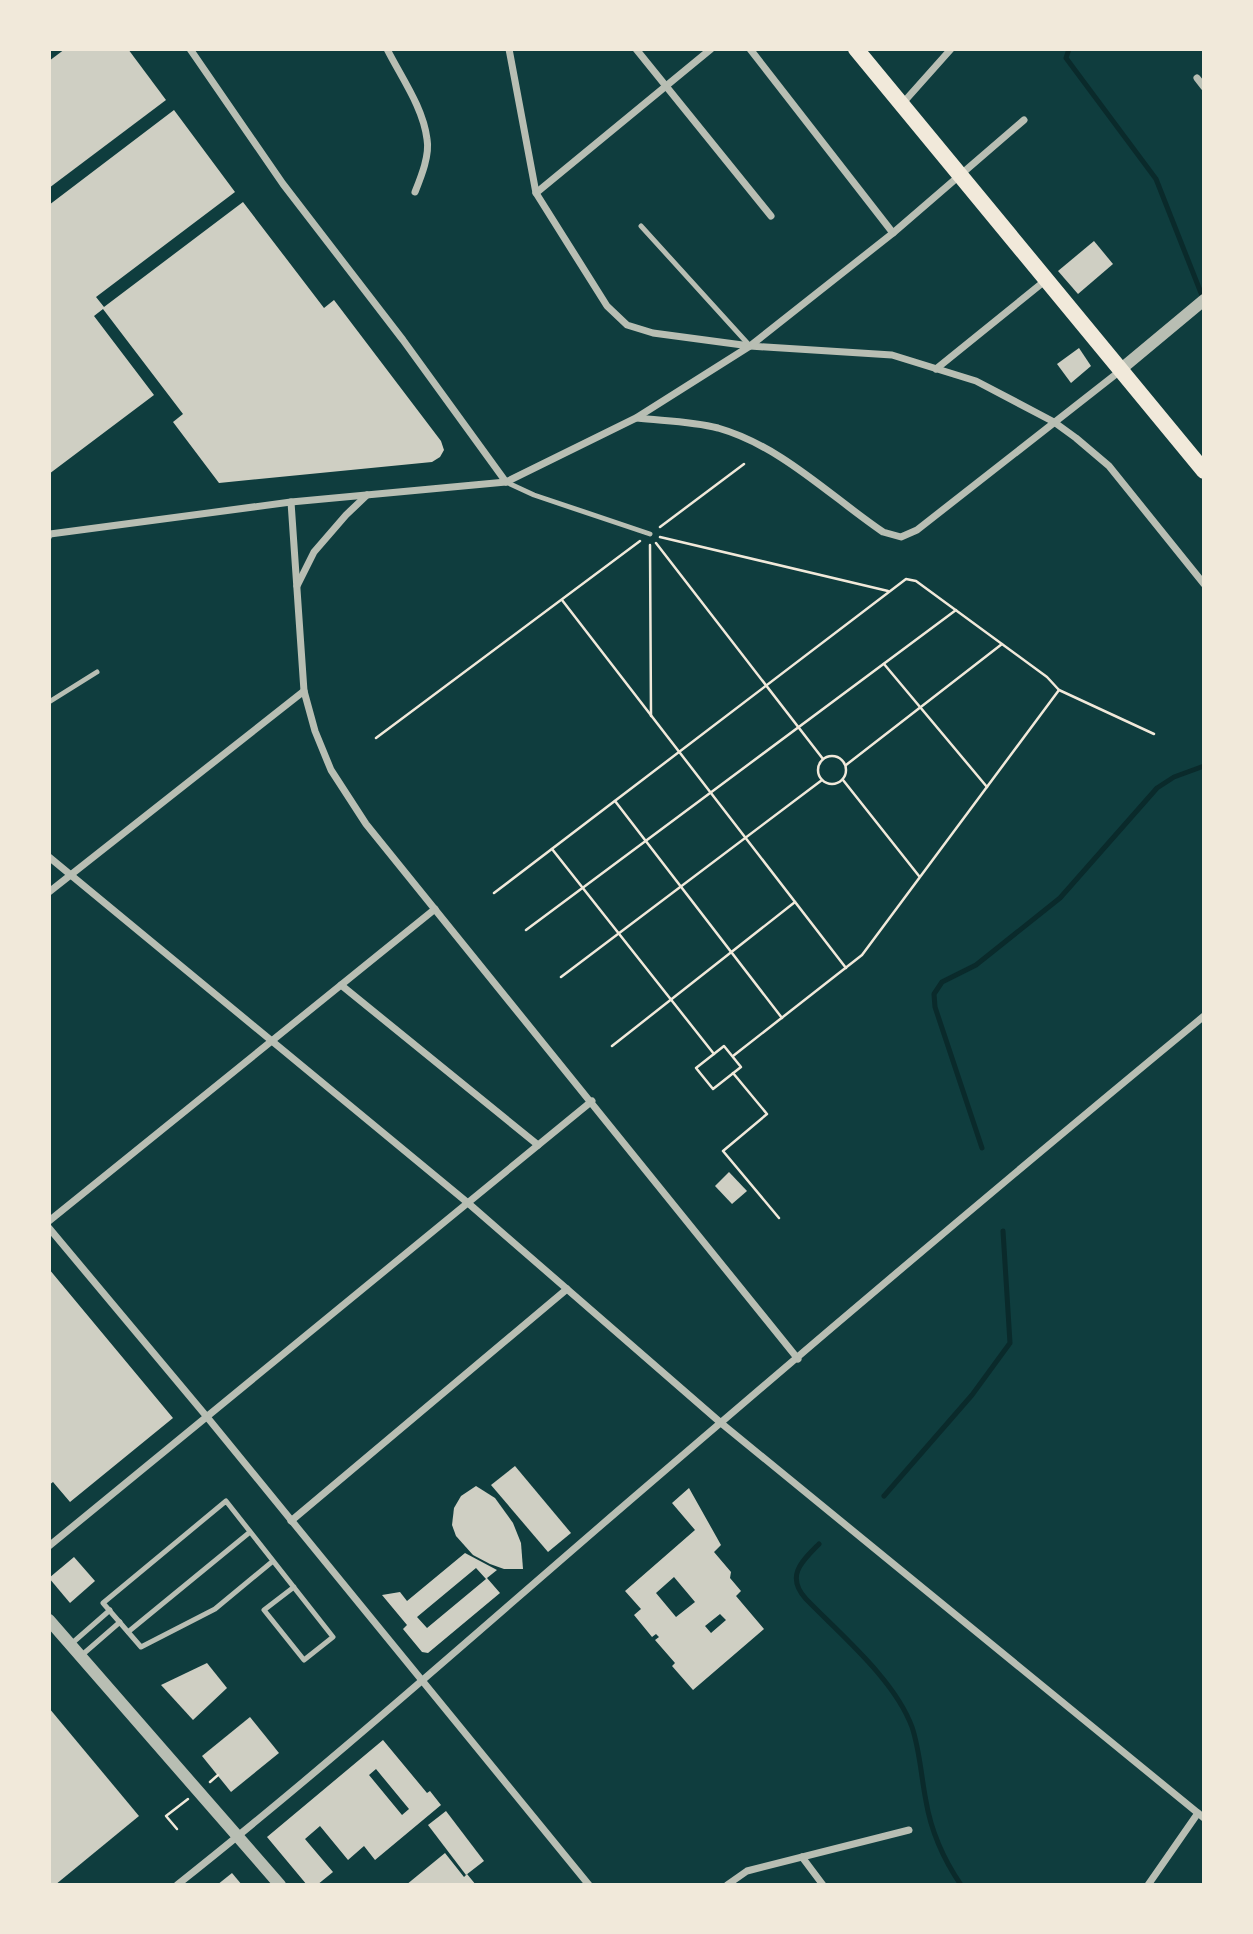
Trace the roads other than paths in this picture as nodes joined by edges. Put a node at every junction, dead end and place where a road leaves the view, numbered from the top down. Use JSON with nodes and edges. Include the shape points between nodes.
{"nodes":[{"id":1,"x":190,"y":49,"type":"edge"},
{"id":2,"x":387,"y":49,"type":"edge"},
{"id":3,"x":509,"y":49,"type":"edge"},
{"id":4,"x":636,"y":49,"type":"edge"},
{"id":5,"x":711,"y":49,"type":"edge"},
{"id":6,"x":750,"y":49,"type":"edge"},
{"id":7,"x":856,"y":49,"type":"edge"},
{"id":8,"x":951,"y":49,"type":"edge"},
{"id":9,"x":1197,"y":78,"type":"dead end"},
{"id":10,"x":666,"y":86,"type":"junction"},
{"id":11,"x":1204,"y":87,"type":"edge"},
{"id":12,"x":901,"y":104,"type":"junction"},
{"id":13,"x":1024,"y":121,"type":"dead end"},
{"id":14,"x":960,"y":176,"type":"junction"},
{"id":15,"x":415,"y":192,"type":"dead end"},
{"id":16,"x":536,"y":193,"type":"junction"},
{"id":17,"x":771,"y":216,"type":"dead end"},
{"id":18,"x":641,"y":226,"type":"dead end"},
{"id":19,"x":893,"y":233,"type":"junction"},
{"id":20,"x":1046,"y":280,"type":"junction"},
{"id":21,"x":1204,"y":300,"type":"edge"},
{"id":22,"x":750,"y":346,"type":"junction"},
{"id":23,"x":936,"y":369,"type":"junction"},
{"id":24,"x":1120,"y":370,"type":"junction"},
{"id":25,"x":636,"y":418,"type":"junction"},
{"id":26,"x":1054,"y":422,"type":"junction"},
{"id":27,"x":1204,"y":471,"type":"edge"},
{"id":28,"x":506,"y":482,"type":"junction"},
{"id":29,"x":368,"y":495,"type":"junction"},
{"id":30,"x":291,"y":502,"type":"junction"},
{"id":31,"x":650,"y":534,"type":"road end"},
{"id":32,"x":49,"y":535,"type":"edge"},
{"id":33,"x":1204,"y":584,"type":"edge"},
{"id":34,"x":297,"y":587,"type":"junction"},
{"id":35,"x":97,"y":671,"type":"dead end"},
{"id":36,"x":304,"y":691,"type":"junction"},
{"id":37,"x":49,"y":702,"type":"edge"},
{"id":38,"x":49,"y":857,"type":"edge"},
{"id":39,"x":70,"y":875,"type":"junction"},
{"id":40,"x":49,"y":892,"type":"edge"},
{"id":41,"x":435,"y":909,"type":"junction"},
{"id":42,"x":341,"y":985,"type":"junction"},
{"id":43,"x":1204,"y":1016,"type":"edge"},
{"id":44,"x":271,"y":1041,"type":"junction"},
{"id":45,"x":592,"y":1101,"type":"junction"},
{"id":46,"x":538,"y":1145,"type":"junction"},
{"id":47,"x":468,"y":1203,"type":"junction"},
{"id":48,"x":49,"y":1221,"type":"edge"},
{"id":49,"x":49,"y":1228,"type":"edge"},
{"id":50,"x":567,"y":1289,"type":"junction"},
{"id":51,"x":798,"y":1359,"type":"junction"},
{"id":52,"x":207,"y":1417,"type":"junction"},
{"id":53,"x":721,"y":1423,"type":"junction"},
{"id":54,"x":291,"y":1521,"type":"junction"},
{"id":55,"x":250,"y":1532,"type":"junction"},
{"id":56,"x":49,"y":1546,"type":"edge"},
{"id":57,"x":273,"y":1561,"type":"junction"},
{"id":58,"x":294,"y":1587,"type":"junction"},
{"id":59,"x":110,"y":1611,"type":"junction"},
{"id":60,"x":49,"y":1620,"type":"edge"},
{"id":61,"x":120,"y":1622,"type":"junction"},
{"id":62,"x":128,"y":1632,"type":"junction"},
{"id":63,"x":70,"y":1645,"type":"junction"},
{"id":64,"x":80,"y":1657,"type":"junction"},
{"id":65,"x":421,"y":1682,"type":"junction"},
{"id":66,"x":1201,"y":1816,"type":"edge"},
{"id":67,"x":909,"y":1830,"type":"dead end"},
{"id":68,"x":239,"y":1836,"type":"junction"},
{"id":69,"x":802,"y":1857,"type":"junction"},
{"id":70,"x":177,"y":1885,"type":"edge"},
{"id":71,"x":280,"y":1885,"type":"edge"},
{"id":72,"x":589,"y":1885,"type":"edge"},
{"id":73,"x":727,"y":1885,"type":"edge"},
{"id":74,"x":823,"y":1885,"type":"edge"},
{"id":75,"x":1148,"y":1885,"type":"edge"}],
"edges":[{"from":1,"to":28,"type":"street","via":[[283,184]]},
{"from":2,"to":15,"type":"street","via":[[416,103],[428,140]]},
{"from":3,"to":16,"type":"street"},
{"from":4,"to":10,"type":"street"},
{"from":5,"to":10,"type":"street"},
{"from":6,"to":19,"type":"street"},
{"from":7,"to":12,"type":"highway"},
{"from":8,"to":12,"type":"street"},
{"from":9,"to":11,"type":"street"},
{"from":10,"to":16,"type":"street"},
{"from":10,"to":17,"type":"street"},
{"from":12,"to":14,"type":"highway"},
{"from":13,"to":14,"type":"street"},
{"from":14,"to":19,"type":"street"},
{"from":14,"to":20,"type":"highway"},
{"from":16,"to":22,"type":"street","via":[[607,306],[627,326]]},
{"from":18,"to":22,"type":"lane"},
{"from":19,"to":22,"type":"street"},
{"from":20,"to":23,"type":"street"},
{"from":20,"to":24,"type":"highway"},
{"from":21,"to":24,"type":"street"},
{"from":22,"to":23,"type":"street","via":[[892,355]]},
{"from":22,"to":25,"type":"street"},
{"from":23,"to":26,"type":"street","via":[[976,381]]},
{"from":24,"to":26,"type":"street"},
{"from":24,"to":27,"type":"highway"},
{"from":25,"to":26,"type":"street","via":[[717,428],[748,439],[883,532],[897,537],[917,530]]},
{"from":25,"to":28,"type":"street"},
{"from":26,"to":33,"type":"street","via":[[1109,466]]},
{"from":28,"to":29,"type":"street"},
{"from":28,"to":31,"type":"lane"},
{"from":29,"to":30,"type":"street"},
{"from":29,"to":34,"type":"street","via":[[314,552]]},
{"from":30,"to":32,"type":"street"},
{"from":30,"to":34,"type":"street"},
{"from":34,"to":36,"type":"street"},
{"from":35,"to":37,"type":"lane"},
{"from":36,"to":39,"type":"street"},
{"from":36,"to":41,"type":"street","via":[[322,751],[340,787]]},
{"from":38,"to":39,"type":"street"},
{"from":39,"to":40,"type":"street"},
{"from":39,"to":44,"type":"street"},
{"from":41,"to":42,"type":"street"},
{"from":41,"to":45,"type":"street"},
{"from":42,"to":44,"type":"street"},
{"from":42,"to":46,"type":"street"},
{"from":43,"to":51,"type":"street"},
{"from":44,"to":47,"type":"street"},
{"from":44,"to":48,"type":"street"},
{"from":45,"to":46,"type":"street"},
{"from":45,"to":51,"type":"street"},
{"from":46,"to":47,"type":"street"},
{"from":47,"to":50,"type":"street"},
{"from":47,"to":52,"type":"street"},
{"from":49,"to":52,"type":"street"},
{"from":50,"to":53,"type":"street"},
{"from":50,"to":54,"type":"street"},
{"from":51,"to":53,"type":"street"},
{"from":52,"to":54,"type":"street"},
{"from":52,"to":56,"type":"street"},
{"from":53,"to":65,"type":"street"},
{"from":53,"to":66,"type":"street"},
{"from":54,"to":65,"type":"street"},
{"from":55,"to":57,"type":"lane"},
{"from":55,"to":59,"type":"lane","via":[[226,1502],[103,1602]]},
{"from":55,"to":62,"type":"lane"},
{"from":57,"to":58,"type":"lane"},
{"from":57,"to":62,"type":"lane","via":[[215,1609],[141,1647]]},
{"from":58,"to":58,"type":"lane","via":[[264,1610],[304,1660],[333,1637]]},
{"from":59,"to":61,"type":"lane"},
{"from":59,"to":63,"type":"lane"},
{"from":60,"to":63,"type":"street"},
{"from":61,"to":62,"type":"lane"},
{"from":61,"to":64,"type":"lane"},
{"from":63,"to":64,"type":"street"},
{"from":64,"to":68,"type":"street"},
{"from":65,"to":68,"type":"street"},
{"from":65,"to":72,"type":"street"},
{"from":66,"to":75,"type":"street"},
{"from":67,"to":69,"type":"street"},
{"from":68,"to":70,"type":"street"},
{"from":68,"to":71,"type":"street"},
{"from":69,"to":73,"type":"street","via":[[747,1871]]},
{"from":69,"to":74,"type":"street"}]}
